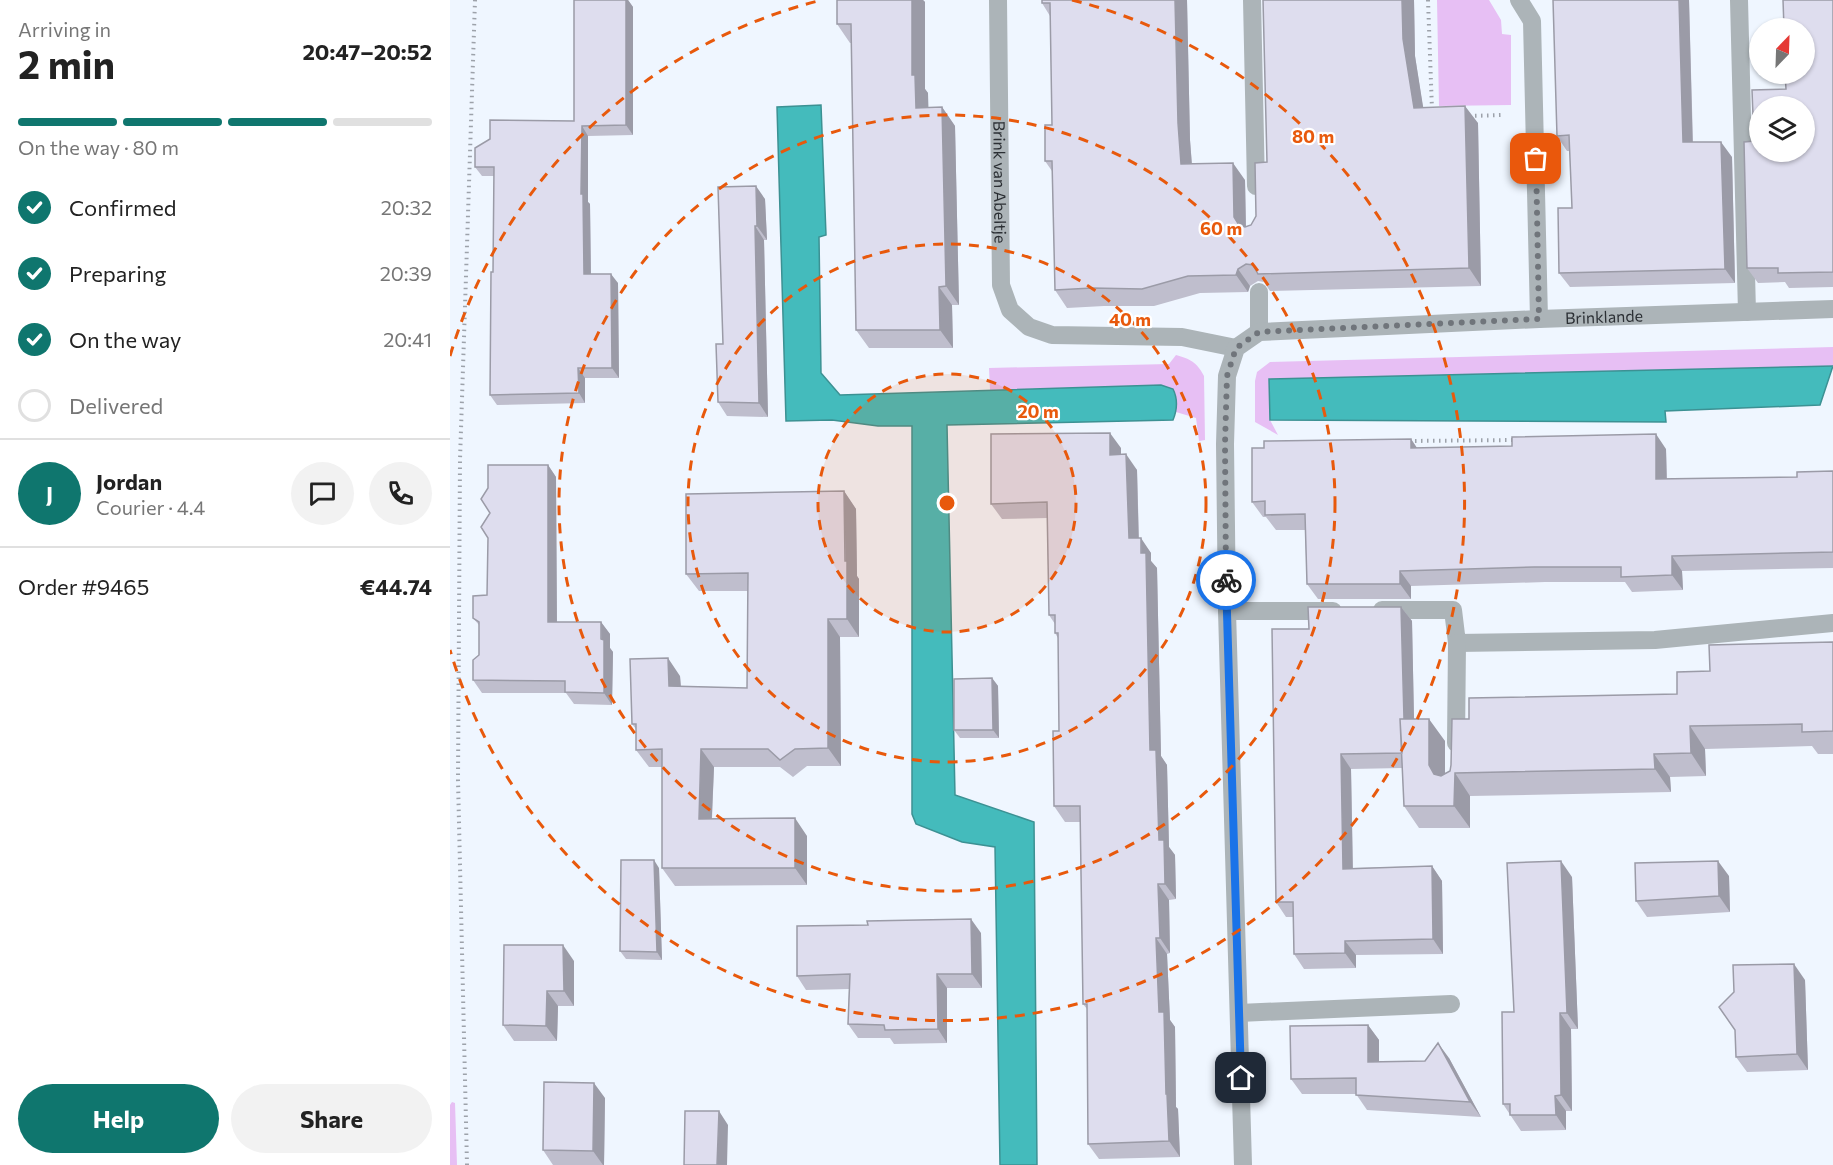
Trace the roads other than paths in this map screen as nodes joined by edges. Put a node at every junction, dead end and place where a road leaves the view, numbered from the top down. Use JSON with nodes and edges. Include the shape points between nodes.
{"nodes":[{"id":1,"x":998,"y":0,"type":"edge"},
{"id":2,"x":1252,"y":0,"type":"edge"},
{"id":3,"x":1519,"y":0,"type":"edge"},
{"id":4,"x":1738,"y":0,"type":"edge"},
{"id":5,"x":1256,"y":198,"type":"edge"},
{"id":6,"x":1259,"y":292,"type":"edge"},
{"id":7,"x":1833,"y":309,"type":"edge"},
{"id":8,"x":1747,"y":312,"type":"junction"},
{"id":9,"x":1539,"y":319,"type":"junction"},
{"id":10,"x":1259,"y":332,"type":"junction"},
{"id":11,"x":1236,"y":348,"type":"junction"},
{"id":12,"x":1370,"y":610,"type":"edge"},
{"id":13,"x":1227,"y":611,"type":"junction"},
{"id":14,"x":1346,"y":611,"type":"edge"},
{"id":15,"x":1833,"y":623,"type":"edge"},
{"id":16,"x":1456,"y":643,"type":"junction"},
{"id":17,"x":1456,"y":763,"type":"edge"},
{"id":18,"x":1451,"y":1004,"type":"dead end"},
{"id":19,"x":1239,"y":1013,"type":"junction"},
{"id":20,"x":1243,"y":1165,"type":"edge"}],
"edges":[{"from":1,"to":11,"type":"street","name":"Brink van Abeltje","via":[[1001,285],[1010,310],[1029,327],[1052,335],[1182,337]]},
{"from":2,"to":5,"type":"street"},
{"from":3,"to":9,"type":"street","via":[[1532,21]]},
{"from":4,"to":8,"type":"street"},
{"from":6,"to":10,"type":"street"},
{"from":7,"to":8,"type":"street","name":"Brinklande"},
{"from":8,"to":9,"type":"street","name":"Brinklande"},
{"from":9,"to":10,"type":"street","name":"Brinklande"},
{"from":10,"to":11,"type":"street"},
{"from":11,"to":13,"type":"street","via":[[1227,376]]},
{"from":12,"to":16,"type":"street","via":[[1453,610]]},
{"from":13,"to":14,"type":"street"},
{"from":13,"to":19,"type":"street"},
{"from":15,"to":16,"type":"street","via":[[1655,640]]},
{"from":16,"to":17,"type":"street"},
{"from":18,"to":19,"type":"street"},
{"from":19,"to":20,"type":"street"}]}
